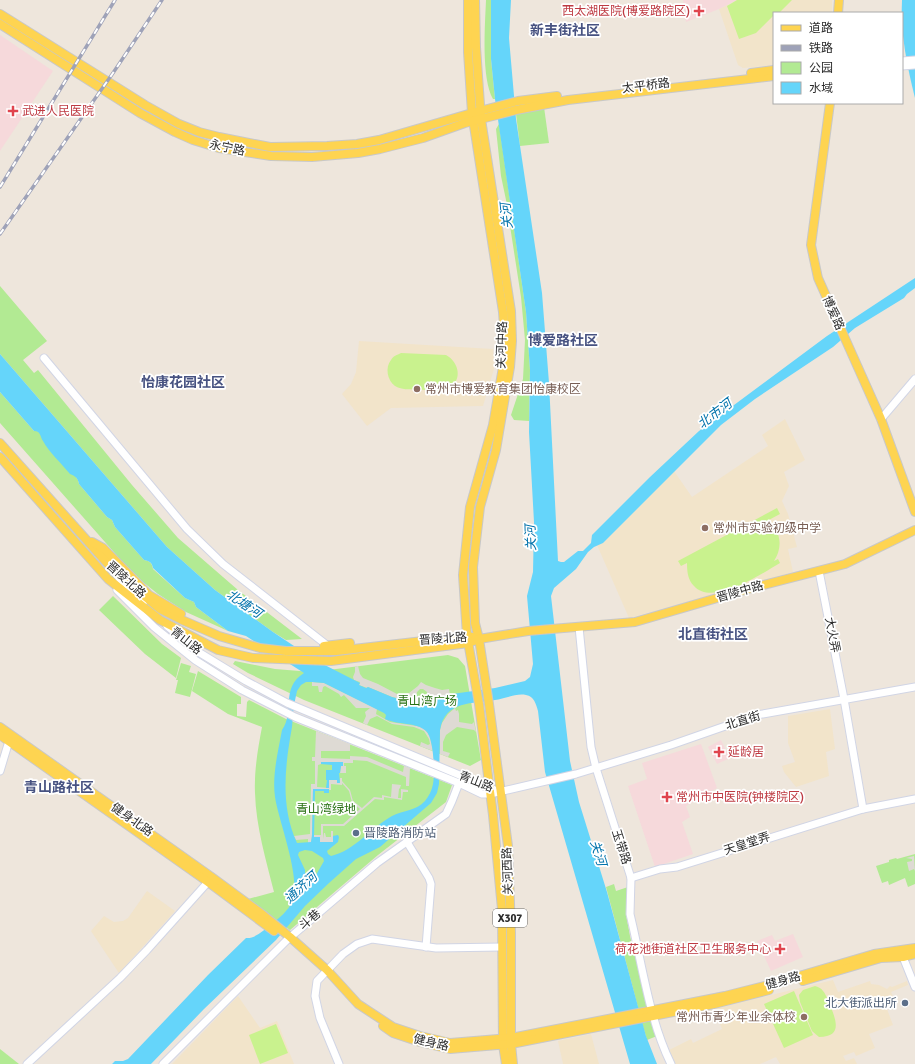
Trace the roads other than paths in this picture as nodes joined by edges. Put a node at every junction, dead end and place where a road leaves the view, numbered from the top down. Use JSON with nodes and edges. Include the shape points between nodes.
{"nodes":[{"id":1,"x":468,"y":0,"type":"edge"},
{"id":2,"x":475,"y":0,"type":"edge"},
{"id":3,"x":839,"y":0,"type":"edge"},
{"id":4,"x":838,"y":12,"type":"edge"},
{"id":5,"x":0,"y":14,"type":"edge"},
{"id":6,"x":0,"y":24,"type":"edge"},
{"id":7,"x":915,"y":60,"type":"edge"},
{"id":8,"x":903,"y":63,"type":"edge"},
{"id":9,"x":915,"y":65,"type":"edge"},
{"id":10,"x":773,"y":70,"type":"edge"},
{"id":11,"x":773,"y":76,"type":"edge"},
{"id":12,"x":830,"y":104,"type":"edge"},
{"id":13,"x":518,"y":105,"type":"junction"},
{"id":14,"x":477,"y":116,"type":"junction"},
{"id":15,"x":44,"y":358,"type":"dead end"},
{"id":16,"x":915,"y":379,"type":"edge"},
{"id":17,"x":881,"y":418,"type":"junction"},
{"id":18,"x":0,"y":442,"type":"edge"},
{"id":19,"x":0,"y":457,"type":"edge"},
{"id":20,"x":915,"y":512,"type":"edge"},
{"id":21,"x":915,"y":530,"type":"edge"},
{"id":22,"x":84,"y":537,"type":"junction"},
{"id":23,"x":108,"y":564,"type":"junction"},
{"id":24,"x":820,"y":571,"type":"junction"},
{"id":25,"x":108,"y":579,"type":"junction"},
{"id":26,"x":160,"y":620,"type":"junction"},
{"id":27,"x":579,"y":627,"type":"junction"},
{"id":28,"x":468,"y":639,"type":"junction"},
{"id":29,"x":479,"y":639,"type":"junction"},
{"id":30,"x":428,"y":640,"type":"junction"},
{"id":31,"x":328,"y":646,"type":"junction"},
{"id":32,"x":305,"y":648,"type":"junction"},
{"id":33,"x":915,"y":687,"type":"edge"},
{"id":34,"x":844,"y":699,"type":"junction"},
{"id":35,"x":479,"y":704,"type":"joint"},
{"id":36,"x":489,"y":704,"type":"joint"},
{"id":37,"x":0,"y":727,"type":"edge"},
{"id":38,"x":0,"y":735,"type":"edge"},
{"id":39,"x":9,"y":741,"type":"junction"},
{"id":40,"x":431,"y":768,"type":"junction"},
{"id":41,"x":596,"y":768,"type":"junction"},
{"id":42,"x":0,"y":771,"type":"edge"},
{"id":43,"x":445,"y":774,"type":"junction"},
{"id":44,"x":459,"y":783,"type":"junction"},
{"id":45,"x":490,"y":791,"type":"junction"},
{"id":46,"x":500,"y":792,"type":"junction"},
{"id":47,"x":915,"y":800,"type":"edge"},
{"id":48,"x":863,"y":809,"type":"junction"},
{"id":49,"x":407,"y":842,"type":"junction"},
{"id":50,"x":631,"y":878,"type":"junction"},
{"id":51,"x":208,"y":882,"type":"junction"},
{"id":52,"x":260,"y":917,"type":"junction"},
{"id":53,"x":288,"y":939,"type":"junction"},
{"id":54,"x":426,"y":947,"type":"junction"},
{"id":55,"x":502,"y":947,"type":"junction"},
{"id":56,"x":915,"y":948,"type":"edge"},
{"id":57,"x":915,"y":954,"type":"edge"},
{"id":58,"x":903,"y":957,"type":"junction"},
{"id":59,"x":325,"y":972,"type":"junction"},
{"id":60,"x":915,"y":987,"type":"edge"},
{"id":61,"x":652,"y":1014,"type":"junction"},
{"id":62,"x":507,"y":1041,"type":"junction"},
{"id":63,"x":27,"y":1064,"type":"edge"},
{"id":64,"x":163,"y":1064,"type":"edge"},
{"id":65,"x":339,"y":1064,"type":"edge"},
{"id":66,"x":506,"y":1064,"type":"edge"},
{"id":67,"x":513,"y":1064,"type":"edge"},
{"id":68,"x":671,"y":1064,"type":"edge"}],
"edges":[{"from":1,"to":14,"type":"main road","name":"关河中路","via":[[468,52]]},
{"from":2,"to":14,"type":"main road","name":"关河中路"},
{"from":3,"to":4,"type":"main road"},
{"from":5,"to":14,"type":"main road","name":"永宁路","via":[[145,105],[179,124],[219,137],[270,147],[350,144],[379,140]]},
{"from":6,"to":14,"type":"main road","name":"永宁路","via":[[140,113],[193,140],[219,148],[271,156],[335,155],[380,149],[423,138]]},
{"from":7,"to":8,"type":"street"},
{"from":8,"to":9,"type":"street"},
{"from":10,"to":13,"type":"main road","name":"太平桥路"},
{"from":11,"to":13,"type":"main road"},
{"from":12,"to":17,"type":"main road","name":"博爱路","via":[[811,245],[818,278]]},
{"from":13,"to":14,"type":"main road"},
{"from":14,"to":28,"type":"main road","name":"关河中路","via":[[504,312],[505,341],[493,425],[470,507],[463,575]]},
{"from":14,"to":29,"type":"main road","name":"关河中路","via":[[511,311],[512,341],[496,450],[480,507],[473,567],[475,623]]},
{"from":15,"to":31,"type":"street","via":[[187,529],[223,564]]},
{"from":16,"to":17,"type":"street"},
{"from":17,"to":20,"type":"main road","name":"博爱路"},
{"from":18,"to":22,"type":"main road","name":"晋陵北路"},
{"from":19,"to":25,"type":"main road","name":"晋陵北路"},
{"from":21,"to":24,"type":"main road","name":"晋陵中路","via":[[845,564]]},
{"from":22,"to":23,"type":"main road","name":"晋陵北路"},
{"from":22,"to":32,"type":"main road","via":[[103,548],[150,595],[180,614],[219,632],[252,641]]},
{"from":23,"to":26,"type":"street","name":"青山路"},
{"from":23,"to":32,"type":"main road","name":"晋陵北路","via":[[160,609],[182,620],[220,636],[260,648],[286,651]]},
{"from":24,"to":27,"type":"main road","name":"晋陵中路","via":[[635,622]]},
{"from":24,"to":34,"type":"street","name":"大火弄"},
{"from":25,"to":26,"type":"main road","name":"晋陵北路"},
{"from":25,"to":40,"type":"street","name":"青山路","via":[[154,627],[195,660],[242,690],[295,717]]},
{"from":26,"to":28,"type":"main road","name":"晋陵北路","via":[[218,650],[254,658],[331,661]]},
{"from":26,"to":40,"type":"street","name":"青山路","via":[[200,653],[246,681],[287,703]]},
{"from":27,"to":29,"type":"main road","name":"晋陵中路","via":[[528,631]]},
{"from":27,"to":41,"type":"street","name":"玉带路","via":[[591,747]]},
{"from":28,"to":29,"type":"main road","name":"晋陵北路"},
{"from":28,"to":30,"type":"main road","name":"晋陵北路"},
{"from":28,"to":35,"type":"main road","name":"关河中路"},
{"from":29,"to":36,"type":"main road","name":"关河中路"},
{"from":30,"to":31,"type":"main road","via":[[408,637]]},
{"from":30,"to":32,"type":"main road","name":"晋陵北路","via":[[336,651]]},
{"from":31,"to":32,"type":"main road"},
{"from":33,"to":34,"type":"street","name":"北直街"},
{"from":34,"to":41,"type":"street","name":"北直街","via":[[757,715]]},
{"from":34,"to":48,"type":"street"},
{"from":35,"to":45,"type":"main road","name":"关河西路"},
{"from":36,"to":46,"type":"main road","name":"关河西路"},
{"from":37,"to":52,"type":"main road","name":"健身北路","via":[[213,878]]},
{"from":38,"to":39,"type":"main road","name":"健身北路"},
{"from":39,"to":42,"type":"street"},
{"from":39,"to":51,"type":"main road","name":"健身北路"},
{"from":40,"to":43,"type":"street","name":"青山路"},
{"from":41,"to":46,"type":"street","name":"北直街"},
{"from":41,"to":50,"type":"street","name":"玉带路"},
{"from":43,"to":44,"type":"street","name":"青山路"},
{"from":43,"to":45,"type":"street","name":"青山路"},
{"from":44,"to":45,"type":"street","name":"青山路","via":[[482,794]]},
{"from":44,"to":49,"type":"street","name":"斗巷","via":[[446,814]]},
{"from":45,"to":46,"type":"street","name":"青山路"},
{"from":45,"to":55,"type":"main road","name":"关河西路","number":"X307","via":[[502,909]]},
{"from":46,"to":62,"type":"main road","name":"关河西路","number":"X307","via":[[508,846],[511,933]]},
{"from":47,"to":48,"type":"street","name":"天皇堂弄"},
{"from":48,"to":50,"type":"street","name":"天皇堂弄","via":[[677,867],[660,869]]},
{"from":49,"to":53,"type":"street","name":"斗巷","via":[[377,863]]},
{"from":49,"to":54,"type":"street","via":[[431,884]]},
{"from":50,"to":61,"type":"street","name":"玉带路","via":[[630,914]]},
{"from":51,"to":52,"type":"main road","name":"健身北路"},
{"from":51,"to":63,"type":"street","via":[[120,978]]},
{"from":52,"to":53,"type":"main road","name":"健身路"},
{"from":53,"to":59,"type":"main road","name":"健身路"},
{"from":53,"to":64,"type":"street","name":"斗巷"},
{"from":54,"to":55,"type":"street"},
{"from":54,"to":59,"type":"street","via":[[372,940],[357,944]]},
{"from":55,"to":62,"type":"main road","name":"关河西路","number":"X307"},
{"from":56,"to":61,"type":"main road","name":"健身路","via":[[874,954],[772,984]]},
{"from":57,"to":58,"type":"main road","name":"健身路"},
{"from":58,"to":60,"type":"street"},
{"from":58,"to":61,"type":"main road","name":"健身路","via":[[881,958],[756,994]]},
{"from":59,"to":62,"type":"main road","name":"健身路","via":[[358,1010],[393,1033],[450,1049]]},
{"from":59,"to":65,"type":"street","via":[[317,981],[315,996],[320,1018]]},
{"from":61,"to":62,"type":"main road","name":"健身路"},
{"from":61,"to":68,"type":"street","name":"玉带路"},
{"from":62,"to":66,"type":"main road","name":"关河西路"},
{"from":62,"to":67,"type":"main road","name":"关河西路"}]}
